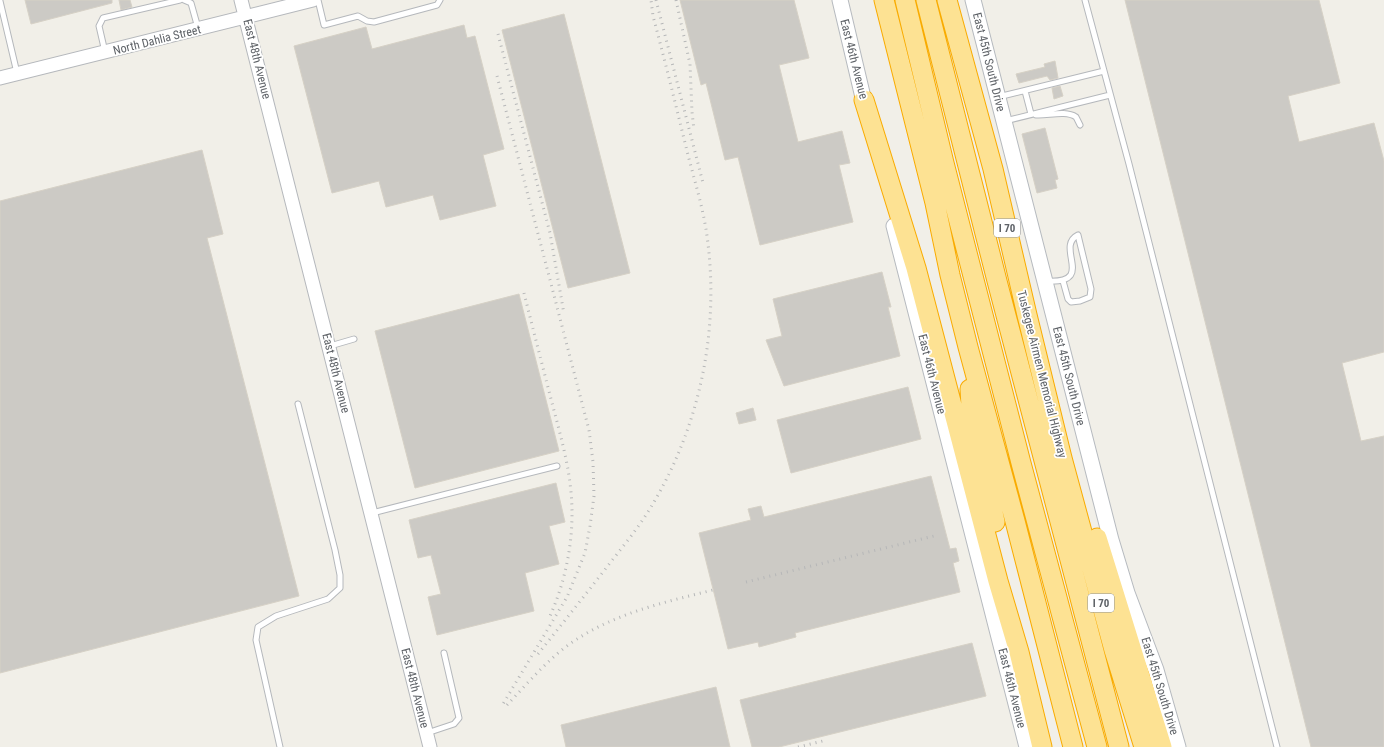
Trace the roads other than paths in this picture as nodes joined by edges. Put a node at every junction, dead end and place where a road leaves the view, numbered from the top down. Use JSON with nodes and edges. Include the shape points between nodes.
{"nodes":[{"id":1,"x":180,"y":0,"type":"edge"},
{"id":2,"x":184,"y":0,"type":"edge"},
{"id":3,"x":242,"y":0,"type":"edge"},
{"id":4,"x":313,"y":0,"type":"edge"},
{"id":5,"x":318,"y":0,"type":"edge"},
{"id":6,"x":440,"y":0,"type":"edge"},
{"id":7,"x":840,"y":0,"type":"edge"},
{"id":8,"x":884,"y":0,"type":"edge"},
{"id":9,"x":904,"y":0,"type":"edge"},
{"id":10,"x":926,"y":0,"type":"edge"},
{"id":11,"x":947,"y":0,"type":"edge"},
{"id":12,"x":973,"y":0,"type":"edge"},
{"id":13,"x":1085,"y":0,"type":"edge"},
{"id":14,"x":0,"y":1,"type":"edge"},
{"id":15,"x":246,"y":18,"type":"junction"},
{"id":16,"x":198,"y":29,"type":"junction"},
{"id":17,"x":105,"y":52,"type":"junction"},
{"id":18,"x":1104,"y":71,"type":"junction"},
{"id":19,"x":18,"y":74,"type":"junction"},
{"id":20,"x":0,"y":78,"type":"edge"},
{"id":21,"x":1025,"y":91,"type":"junction"},
{"id":22,"x":1110,"y":95,"type":"junction"},
{"id":23,"x":998,"y":97,"type":"junction"},
{"id":24,"x":864,"y":100,"type":"junction"},
{"id":25,"x":1031,"y":114,"type":"junction"},
{"id":26,"x":1004,"y":122,"type":"junction"},
{"id":27,"x":1080,"y":125,"type":"dead end"},
{"id":28,"x":1064,"y":280,"type":"junction"},
{"id":29,"x":1044,"y":281,"type":"junction"},
{"id":30,"x":354,"y":339,"type":"dead end"},
{"id":31,"x":329,"y":346,"type":"junction"},
{"id":32,"x":968,"y":348,"type":"junction"},
{"id":33,"x":298,"y":404,"type":"dead end"},
{"id":34,"x":1062,"y":458,"type":"junction"},
{"id":35,"x":558,"y":466,"type":"dead end"},
{"id":36,"x":371,"y":513,"type":"junction"},
{"id":37,"x":1019,"y":652,"type":"junction"},
{"id":38,"x":444,"y":653,"type":"dead end"},
{"id":39,"x":426,"y":733,"type":"junction"},
{"id":40,"x":280,"y":747,"type":"edge"},
{"id":41,"x":430,"y":747,"type":"edge"},
{"id":42,"x":1027,"y":747,"type":"edge"},
{"id":43,"x":1042,"y":747,"type":"edge"},
{"id":44,"x":1073,"y":747,"type":"edge"},
{"id":45,"x":1097,"y":747,"type":"edge"},
{"id":46,"x":1119,"y":747,"type":"edge"},
{"id":47,"x":1144,"y":747,"type":"edge"},
{"id":48,"x":1162,"y":747,"type":"edge"},
{"id":49,"x":1178,"y":747,"type":"edge"},
{"id":50,"x":1277,"y":747,"type":"edge"}],
"edges":[{"from":1,"to":17,"type":"lane","via":[[103,18],[99,26]]},
{"from":2,"to":16,"type":"lane","via":[[191,3]]},
{"from":3,"to":15,"type":"street","name":"East 48th Avenue"},
{"from":4,"to":15,"type":"street","name":"North Dahlia Street"},
{"from":5,"to":6,"type":"lane","via":[[324,26],[358,16],[374,22],[437,5]]},
{"from":7,"to":24,"type":"main road","name":"East 46th Avenue"},
{"from":8,"to":32,"type":"highway"},
{"from":9,"to":45,"type":"highway","via":[[1021,462]]},
{"from":10,"to":46,"type":"highway"},
{"from":11,"to":34,"type":"highway","name":"Tuskegee Airmen Memorial Highway","number":"I 70","via":[[993,169]]},
{"from":12,"to":23,"type":"main road","name":"East 45th South Drive"},
{"from":13,"to":18,"type":"lane"},
{"from":14,"to":19,"type":"lane"},
{"from":15,"to":16,"type":"street","name":"North Dahlia Street"},
{"from":15,"to":31,"type":"street","name":"East 48th Avenue"},
{"from":16,"to":17,"type":"street","name":"North Dahlia Street"},
{"from":17,"to":19,"type":"street","name":"North Dahlia Street"},
{"from":18,"to":21,"type":"lane"},
{"from":18,"to":22,"type":"lane"},
{"from":19,"to":20,"type":"street","name":"North Dahlia Street"},
{"from":21,"to":23,"type":"lane"},
{"from":21,"to":25,"type":"lane"},
{"from":22,"to":25,"type":"lane"},
{"from":22,"to":50,"type":"lane"},
{"from":23,"to":26,"type":"main road","name":"East 45th South Drive"},
{"from":24,"to":37,"type":"highway","via":[[916,268]]},
{"from":24,"to":42,"type":"main road","name":"East 46th Avenue","via":[[875,152]]},
{"from":25,"to":26,"type":"lane"},
{"from":25,"to":27,"type":"lane","via":[[1070,114],[1076,117]]},
{"from":26,"to":29,"type":"main road","name":"East 45th South Drive"},
{"from":28,"to":28,"type":"lane","via":[[1071,302],[1090,297],[1091,289],[1078,235],[1072,238],[1070,243],[1072,274]]},
{"from":28,"to":29,"type":"lane"},
{"from":29,"to":49,"type":"main road","name":"East 45th South Drive","via":[[1111,540],[1127,593],[1156,670]]},
{"from":30,"to":31,"type":"lane"},
{"from":31,"to":36,"type":"street","name":"East 48th Avenue"},
{"from":32,"to":37,"type":"highway","via":[[971,406]]},
{"from":32,"to":44,"type":"highway"},
{"from":33,"to":40,"type":"lane","via":[[335,550],[340,588],[328,599],[276,616],[258,627],[256,640]]},
{"from":34,"to":47,"type":"highway","name":"Tuskegee Airmen Memorial Highway","number":"I 70","via":[[1114,650]]},
{"from":34,"to":48,"type":"highway","via":[[1088,511]]},
{"from":35,"to":36,"type":"lane"},
{"from":36,"to":39,"type":"street","name":"East 48th Avenue"},
{"from":37,"to":43,"type":"highway"},
{"from":38,"to":39,"type":"lane","via":[[459,718],[454,724]]},
{"from":39,"to":41,"type":"street","name":"East 48th Avenue"}]}
